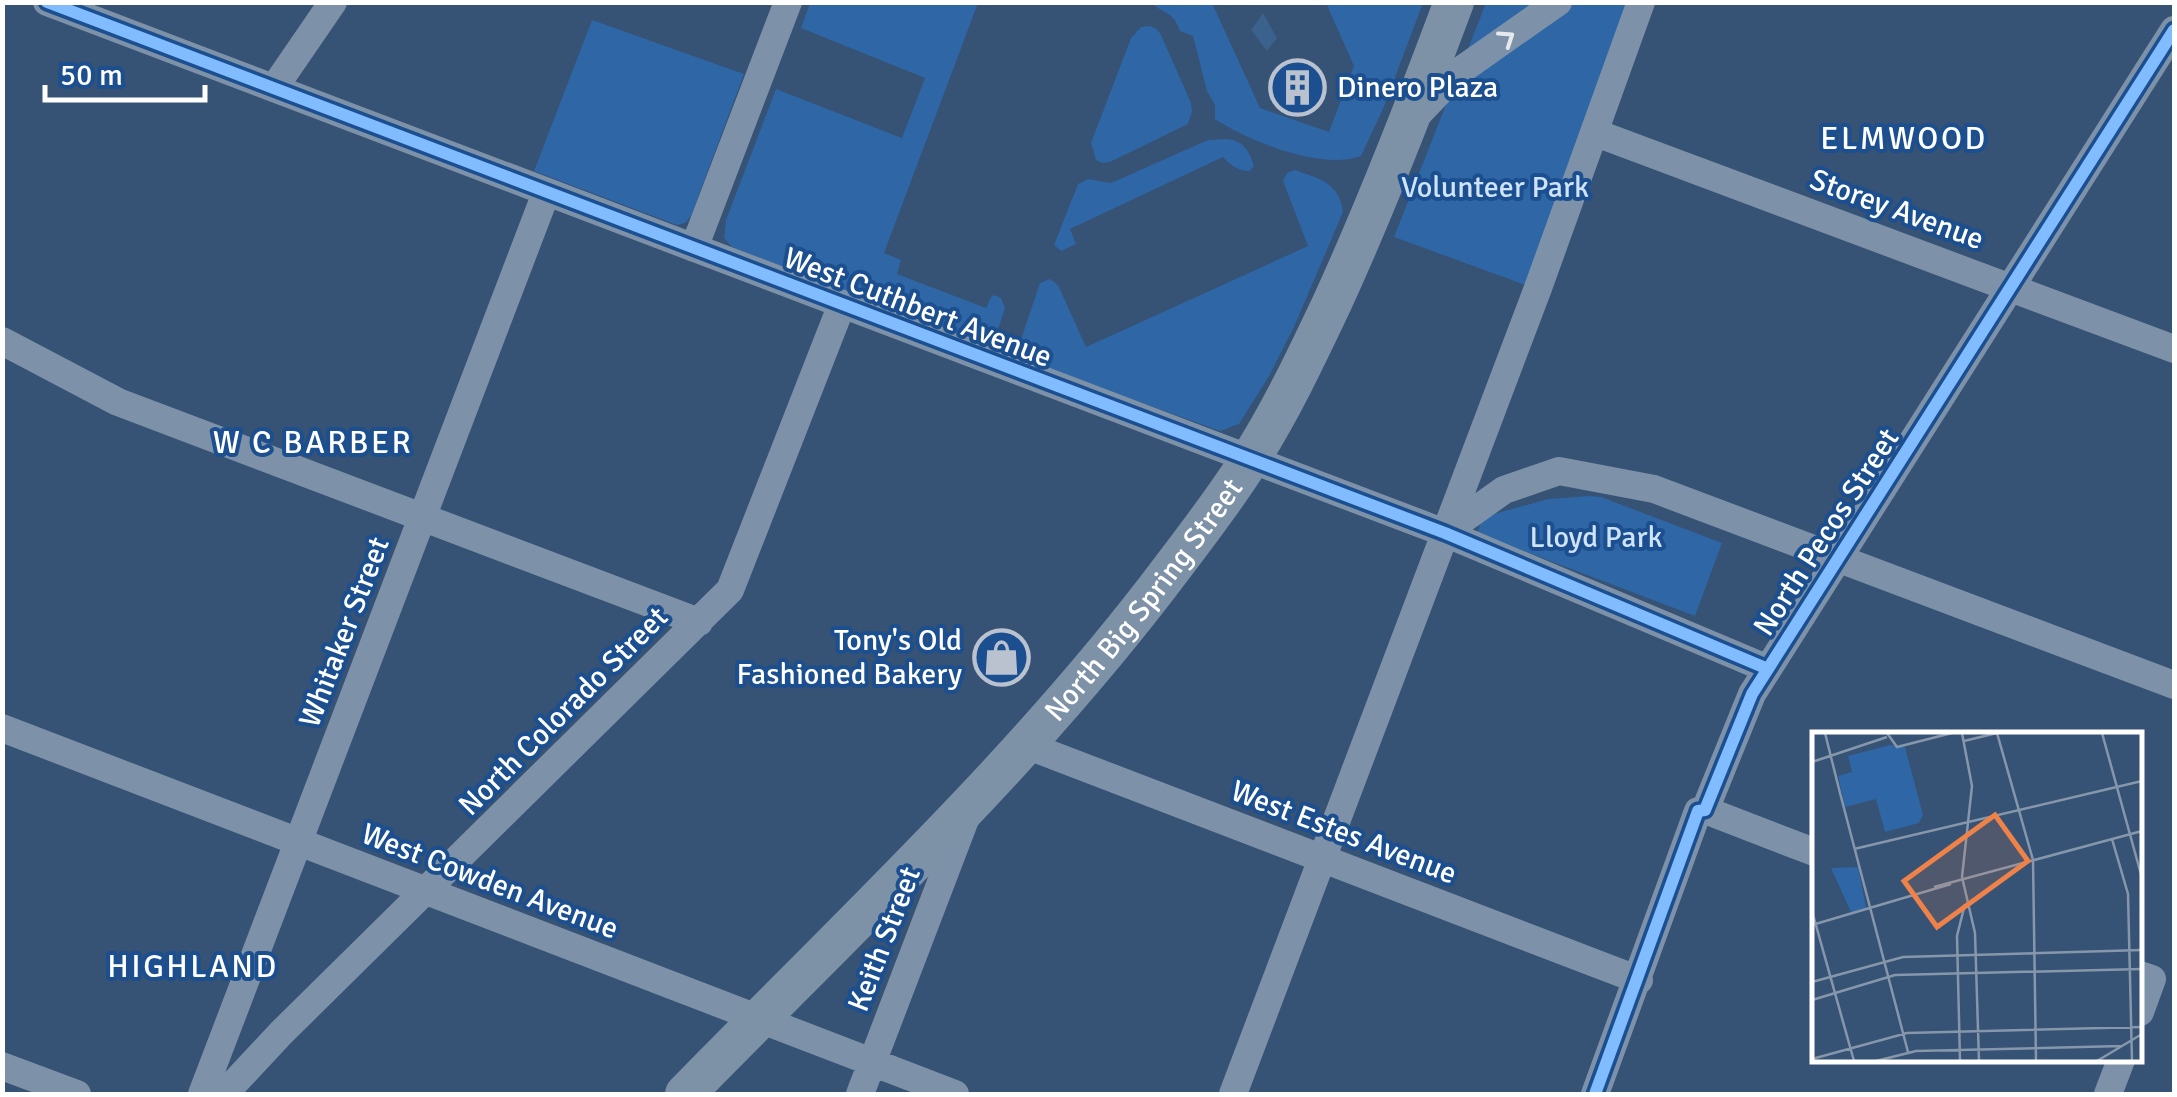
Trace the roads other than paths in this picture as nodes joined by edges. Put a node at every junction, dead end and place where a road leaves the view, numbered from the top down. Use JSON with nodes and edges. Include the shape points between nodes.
{"nodes":[{"id":1,"x":47,"y":2,"type":"edge"},
{"id":2,"x":332,"y":2,"type":"edge"},
{"id":3,"x":788,"y":2,"type":"edge"},
{"id":4,"x":1454,"y":2,"type":"edge"},
{"id":5,"x":1558,"y":2,"type":"edge"},
{"id":6,"x":1641,"y":2,"type":"edge"},
{"id":7,"x":2174,"y":30,"type":"edge"},
{"id":8,"x":274,"y":88,"type":"junction"},
{"id":9,"x":1408,"y":124,"type":"junction"},
{"id":10,"x":1596,"y":132,"type":"junction"},
{"id":11,"x":546,"y":192,"type":"junction"},
{"id":12,"x":694,"y":248,"type":"junction"},
{"id":13,"x":2011,"y":286,"type":"junction"},
{"id":14,"x":842,"y":304,"type":"junction"},
{"id":15,"x":2,"y":341,"type":"edge"},
{"id":16,"x":2174,"y":349,"type":"edge"},
{"id":17,"x":1250,"y":460,"type":"junction"},
{"id":18,"x":422,"y":517,"type":"junction"},
{"id":19,"x":1445,"y":533,"type":"junction"},
{"id":20,"x":1839,"y":559,"type":"junction"},
{"id":21,"x":699,"y":622,"type":"junction"},
{"id":22,"x":1768,"y":669,"type":"junction"},
{"id":23,"x":2174,"y":685,"type":"edge"},
{"id":24,"x":2,"y":728,"type":"edge"},
{"id":25,"x":1026,"y":745,"type":"junction"},
{"id":26,"x":970,"y":806,"type":"junction"},
{"id":27,"x":1705,"y":810,"type":"junction"},
{"id":28,"x":299,"y":842,"type":"junction"},
{"id":29,"x":1812,"y":851,"type":"edge"},
{"id":30,"x":1322,"y":859,"type":"junction"},
{"id":31,"x":426,"y":892,"type":"junction"},
{"id":32,"x":1638,"y":980,"type":"junction"},
{"id":33,"x":758,"y":1019,"type":"junction"},
{"id":34,"x":2120,"y":1062,"type":"edge"},
{"id":35,"x":872,"y":1063,"type":"junction"},
{"id":36,"x":2,"y":1066,"type":"edge"},
{"id":37,"x":77,"y":1094,"type":"edge"},
{"id":38,"x":202,"y":1094,"type":"edge"},
{"id":39,"x":224,"y":1094,"type":"edge"},
{"id":40,"x":685,"y":1094,"type":"edge"},
{"id":41,"x":860,"y":1094,"type":"edge"},
{"id":42,"x":954,"y":1094,"type":"edge"},
{"id":43,"x":1233,"y":1094,"type":"edge"},
{"id":44,"x":1596,"y":1094,"type":"edge"},
{"id":45,"x":2108,"y":1094,"type":"edge"}],
"edges":[{"from":1,"to":8,"type":"street","name":"West Cuthbert Avenue"},
{"from":2,"to":8,"type":"street"},
{"from":3,"to":12,"type":"street"},
{"from":4,"to":9,"type":"highway","name":"North Big Spring Street"},
{"from":9,"to":5,"type":"street","one_way":true,"via":[[1457,73]]},
{"from":6,"to":10,"type":"street"},
{"from":7,"to":13,"type":"street","name":"North Pecos Street"},
{"from":8,"to":11,"type":"street","name":"West Cuthbert Avenue"},
{"from":9,"to":17,"type":"highway","name":"North Big Spring Street","via":[[1310,350]]},
{"from":10,"to":13,"type":"street","name":"Storey Avenue"},
{"from":10,"to":19,"type":"street"},
{"from":11,"to":12,"type":"street","name":"West Cuthbert Avenue"},
{"from":11,"to":18,"type":"street","name":"Whitaker Street"},
{"from":12,"to":14,"type":"street","name":"West Cuthbert Avenue"},
{"from":13,"to":16,"type":"street","name":"Storey Avenue"},
{"from":13,"to":20,"type":"street","name":"North Pecos Street"},
{"from":14,"to":17,"type":"street","name":"West Cuthbert Avenue"},
{"from":14,"to":21,"type":"street","name":"North Colorado Street","via":[[730,590]]},
{"from":15,"to":18,"type":"street","via":[[118,402]]},
{"from":17,"to":19,"type":"street","name":"West Cuthbert Avenue"},
{"from":17,"to":25,"type":"highway","name":"North Big Spring Street","via":[[1137,615]]},
{"from":18,"to":21,"type":"street"},
{"from":18,"to":28,"type":"street","name":"Whitaker Street"},
{"from":19,"to":20,"type":"street","via":[[1504,490],[1559,471],[1654,488]]},
{"from":19,"to":22,"type":"street","name":"West Cuthbert Avenue"},
{"from":19,"to":30,"type":"street"},
{"from":20,"to":22,"type":"street","name":"North Pecos Street"},
{"from":20,"to":23,"type":"street"},
{"from":21,"to":31,"type":"street","name":"North Colorado Street"},
{"from":22,"to":27,"type":"street","name":"North Pecos Street"},
{"from":24,"to":28,"type":"street","name":"West Cowden Avenue"},
{"from":25,"to":26,"type":"highway","name":"North Big Spring Street"},
{"from":25,"to":30,"type":"street","name":"West Estes Avenue"},
{"from":26,"to":33,"type":"highway","name":"North Big Spring Street"},
{"from":26,"to":35,"type":"street","name":"Keith Street"},
{"from":27,"to":29,"type":"street"},
{"from":27,"to":32,"type":"street","name":"North Pecos Street","via":[[1698,810]]},
{"from":28,"to":31,"type":"street","name":"West Cowden Avenue"},
{"from":28,"to":38,"type":"street","name":"Whitaker Street"},
{"from":30,"to":32,"type":"street","name":"West Estes Avenue"},
{"from":30,"to":43,"type":"street"},
{"from":31,"to":33,"type":"street","name":"West Cowden Avenue"},
{"from":31,"to":39,"type":"street","name":"North Colorado Street"},
{"from":32,"to":44,"type":"street","name":"North Pecos Street"},
{"from":33,"to":35,"type":"street","name":"West Cowden Avenue"},
{"from":33,"to":40,"type":"highway","name":"North Big Spring Street"},
{"from":34,"to":45,"type":"street"},
{"from":35,"to":41,"type":"street","name":"Keith Street"},
{"from":35,"to":42,"type":"street","name":"West Cowden Avenue"},
{"from":36,"to":37,"type":"street"}]}
